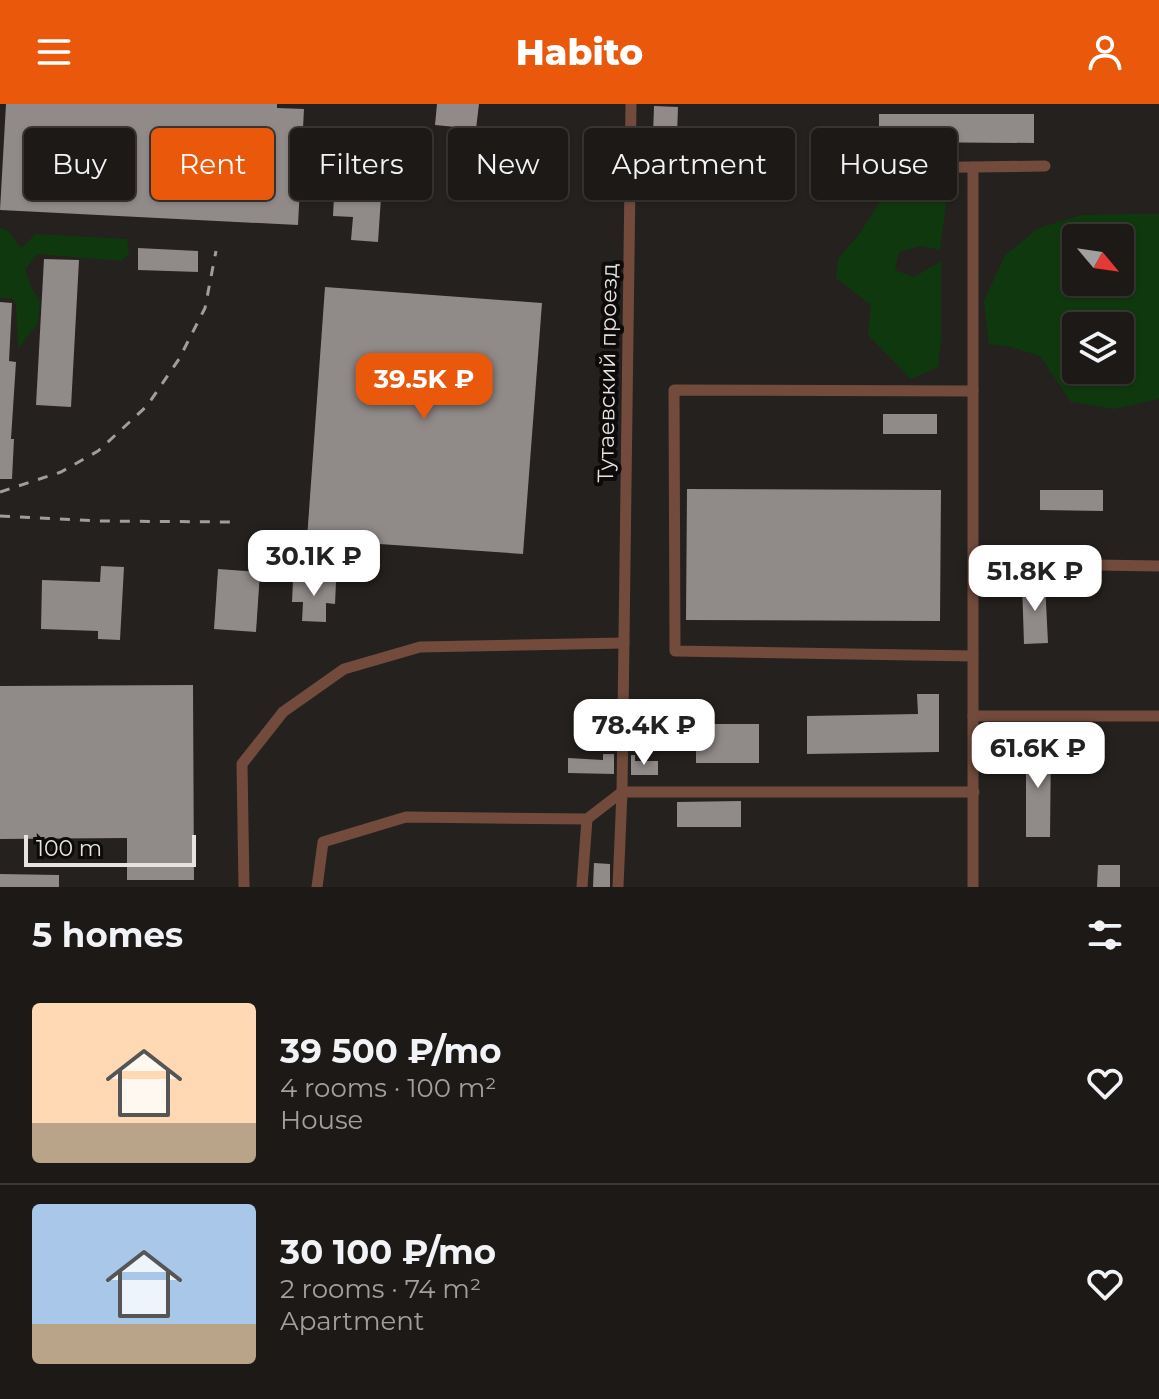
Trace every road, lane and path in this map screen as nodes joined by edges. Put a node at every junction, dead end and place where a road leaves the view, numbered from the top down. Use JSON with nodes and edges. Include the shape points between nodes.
{"nodes":[{"id":1,"x":631,"y":104,"type":"edge"},
{"id":2,"x":1045,"y":166,"type":"dead end"},
{"id":3,"x":957,"y":167,"type":"edge"},
{"id":4,"x":973,"y":167,"type":"junction"},
{"id":5,"x":973,"y":391,"type":"junction"},
{"id":6,"x":974,"y":563,"type":"junction"},
{"id":7,"x":1159,"y":566,"type":"edge"},
{"id":8,"x":624,"y":643,"type":"junction"},
{"id":9,"x":973,"y":656,"type":"junction"},
{"id":10,"x":973,"y":716,"type":"junction"},
{"id":11,"x":1159,"y":716,"type":"edge"},
{"id":12,"x":622,"y":792,"type":"junction"},
{"id":13,"x":974,"y":792,"type":"junction"},
{"id":14,"x":587,"y":819,"type":"junction"},
{"id":15,"x":244,"y":887,"type":"edge"},
{"id":16,"x":317,"y":887,"type":"edge"},
{"id":17,"x":582,"y":887,"type":"edge"},
{"id":18,"x":618,"y":887,"type":"edge"},
{"id":19,"x":973,"y":887,"type":"edge"}],
"edges":[{"from":1,"to":8,"type":"street","name":"Тутаевский проезд"},
{"from":2,"to":4,"type":"street"},
{"from":3,"to":4,"type":"street"},
{"from":4,"to":5,"type":"street"},
{"from":5,"to":6,"type":"street"},
{"from":5,"to":9,"type":"street","via":[[674,390],[675,651]]},
{"from":6,"to":7,"type":"street"},
{"from":6,"to":9,"type":"street"},
{"from":8,"to":12,"type":"street","name":"Тутаевский проезд"},
{"from":8,"to":15,"type":"street","via":[[420,647],[344,669],[283,712],[242,764]]},
{"from":9,"to":10,"type":"street"},
{"from":10,"to":11,"type":"street"},
{"from":10,"to":13,"type":"street"},
{"from":12,"to":13,"type":"street"},
{"from":12,"to":14,"type":"street"},
{"from":12,"to":18,"type":"street","name":"Тутаевский проезд"},
{"from":13,"to":19,"type":"street"},
{"from":14,"to":16,"type":"street","via":[[406,817],[323,842]]},
{"from":14,"to":17,"type":"street"}]}
